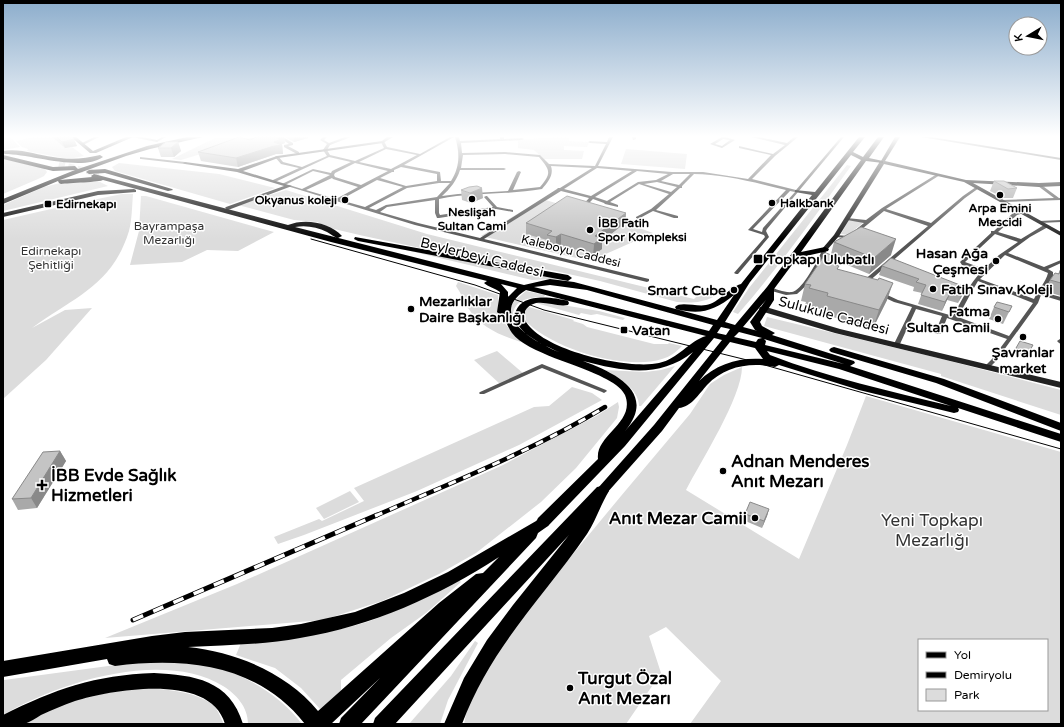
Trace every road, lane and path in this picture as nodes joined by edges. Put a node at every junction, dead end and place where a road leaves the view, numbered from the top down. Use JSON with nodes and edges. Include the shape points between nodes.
{"nodes":[{"id":1,"x":52,"y":171,"type":"edge"},
{"id":2,"x":67,"y":171,"type":"tunnel mouth"},
{"id":3,"x":76,"y":171,"type":"edge"},
{"id":4,"x":100,"y":171,"type":"edge"},
{"id":5,"x":238,"y":171,"type":"edge"},
{"id":6,"x":296,"y":171,"type":"edge"},
{"id":7,"x":311,"y":171,"type":"edge"},
{"id":8,"x":317,"y":171,"type":"edge"},
{"id":9,"x":335,"y":171,"type":"edge"},
{"id":10,"x":392,"y":171,"type":"edge"},
{"id":11,"x":425,"y":171,"type":"edge"},
{"id":12,"x":459,"y":171,"type":"edge"},
{"id":13,"x":550,"y":171,"type":"edge"},
{"id":14,"x":588,"y":171,"type":"edge"},
{"id":15,"x":635,"y":171,"type":"joint"},
{"id":16,"x":758,"y":171,"type":"edge"},
{"id":17,"x":815,"y":171,"type":"edge"},
{"id":18,"x":835,"y":171,"type":"edge"},
{"id":19,"x":848,"y":171,"type":"edge"},
{"id":20,"x":857,"y":171,"type":"edge"},
{"id":21,"x":876,"y":171,"type":"edge"},
{"id":22,"x":920,"y":171,"type":"edge"},
{"id":23,"x":519,"y":172,"type":"dead end"},
{"id":24,"x":672,"y":173,"type":"junction"},
{"id":25,"x":693,"y":173,"type":"junction"},
{"id":26,"x":97,"y":175,"type":"junction"},
{"id":27,"x":938,"y":175,"type":"junction"},
{"id":28,"x":332,"y":176,"type":"junction"},
{"id":29,"x":62,"y":177,"type":"junction"},
{"id":30,"x":377,"y":179,"type":"junction"},
{"id":31,"x":44,"y":180,"type":"junction"},
{"id":32,"x":749,"y":180,"type":"junction"},
{"id":33,"x":274,"y":181,"type":"junction"},
{"id":34,"x":657,"y":181,"type":"junction"},
{"id":35,"x":966,"y":181,"type":"junction"},
{"id":36,"x":439,"y":182,"type":"junction"},
{"id":37,"x":452,"y":182,"type":"junction"},
{"id":38,"x":639,"y":183,"type":"junction"},
{"id":39,"x":34,"y":184,"type":"junction"},
{"id":40,"x":847,"y":184,"type":"junction"},
{"id":41,"x":1061,"y":184,"type":"edge"},
{"id":42,"x":286,"y":185,"type":"junction"},
{"id":43,"x":1039,"y":185,"type":"junction"},
{"id":44,"x":362,"y":187,"type":"junction"},
{"id":45,"x":406,"y":187,"type":"junction"},
{"id":46,"x":681,"y":187,"type":"junction"},
{"id":47,"x":541,"y":188,"type":"junction"},
{"id":48,"x":977,"y":188,"type":"junction"},
{"id":49,"x":559,"y":189,"type":"junction"},
{"id":50,"x":789,"y":189,"type":"junction"},
{"id":51,"x":302,"y":190,"type":"junction"},
{"id":52,"x":140,"y":191,"type":"junction"},
{"id":53,"x":798,"y":191,"type":"junction"},
{"id":54,"x":26,"y":192,"type":"junction"},
{"id":55,"x":510,"y":192,"type":"junction"},
{"id":56,"x":554,"y":192,"type":"junction"},
{"id":57,"x":671,"y":193,"type":"junction"},
{"id":58,"x":816,"y":194,"type":"junction"},
{"id":59,"x":3,"y":197,"type":"edge"},
{"id":60,"x":486,"y":197,"type":"dead end"},
{"id":61,"x":592,"y":197,"type":"junction"},
{"id":62,"x":437,"y":199,"type":"junction"},
{"id":63,"x":337,"y":200,"type":"junction"},
{"id":64,"x":1060,"y":200,"type":"edge"},
{"id":65,"x":1002,"y":201,"type":"junction"},
{"id":66,"x":3,"y":202,"type":"edge"},
{"id":67,"x":606,"y":203,"type":"junction"},
{"id":68,"x":617,"y":206,"type":"dead end"},
{"id":69,"x":211,"y":208,"type":"junction"},
{"id":70,"x":228,"y":208,"type":"junction"},
{"id":71,"x":496,"y":208,"type":"junction"},
{"id":72,"x":582,"y":208,"type":"edge"},
{"id":73,"x":365,"y":209,"type":"junction"},
{"id":74,"x":883,"y":209,"type":"junction"},
{"id":75,"x":653,"y":210,"type":"junction"},
{"id":76,"x":511,"y":211,"type":"dead end"},
{"id":77,"x":376,"y":212,"type":"junction"},
{"id":78,"x":1022,"y":212,"type":"junction"},
{"id":79,"x":3,"y":215,"type":"edge"},
{"id":80,"x":439,"y":217,"type":"junction"},
{"id":81,"x":676,"y":217,"type":"dead end"},
{"id":82,"x":638,"y":218,"type":"dead end"},
{"id":83,"x":847,"y":219,"type":"junction"},
{"id":84,"x":1061,"y":221,"type":"edge"},
{"id":85,"x":868,"y":222,"type":"junction"},
{"id":86,"x":1039,"y":222,"type":"junction"},
{"id":87,"x":931,"y":225,"type":"junction"},
{"id":88,"x":1046,"y":226,"type":"junction"},
{"id":89,"x":293,"y":227,"type":"junction"},
{"id":90,"x":430,"y":227,"type":"junction"},
{"id":91,"x":993,"y":232,"type":"junction"},
{"id":92,"x":766,"y":234,"type":"junction"},
{"id":93,"x":1061,"y":234,"type":"edge"},
{"id":94,"x":836,"y":236,"type":"junction"},
{"id":95,"x":341,"y":237,"type":"junction"},
{"id":96,"x":481,"y":239,"type":"junction"},
{"id":97,"x":1021,"y":241,"type":"junction"},
{"id":98,"x":825,"y":249,"type":"junction"},
{"id":99,"x":375,"y":250,"type":"junction"},
{"id":100,"x":1006,"y":254,"type":"junction"},
{"id":101,"x":794,"y":256,"type":"junction"},
{"id":102,"x":1061,"y":261,"type":"edge"},
{"id":103,"x":888,"y":263,"type":"junction"},
{"id":104,"x":818,"y":264,"type":"junction"},
{"id":105,"x":895,"y":266,"type":"edge"},
{"id":106,"x":824,"y":267,"type":"edge"},
{"id":107,"x":1044,"y":269,"type":"junction"},
{"id":108,"x":986,"y":271,"type":"junction"},
{"id":109,"x":736,"y":273,"type":"dead end"},
{"id":110,"x":977,"y":279,"type":"junction"},
{"id":111,"x":647,"y":280,"type":"dead end"},
{"id":112,"x":511,"y":281,"type":"junction"},
{"id":113,"x":744,"y":286,"type":"junction"},
{"id":114,"x":864,"y":286,"type":"edge"},
{"id":115,"x":770,"y":289,"type":"junction"},
{"id":116,"x":960,"y":291,"type":"edge"},
{"id":117,"x":878,"y":292,"type":"edge"},
{"id":118,"x":1039,"y":293,"type":"junction"},
{"id":119,"x":967,"y":294,"type":"junction"},
{"id":120,"x":1061,"y":299,"type":"edge"},
{"id":121,"x":1036,"y":302,"type":"junction"},
{"id":122,"x":915,"y":306,"type":"junction"},
{"id":123,"x":763,"y":309,"type":"junction"},
{"id":124,"x":640,"y":315,"type":"junction"},
{"id":125,"x":945,"y":316,"type":"junction"},
{"id":126,"x":955,"y":318,"type":"junction"},
{"id":127,"x":677,"y":324,"type":"junction"},
{"id":128,"x":938,"y":333,"type":"dead end"},
{"id":129,"x":712,"y":334,"type":"junction"},
{"id":130,"x":520,"y":335,"type":"junction"},
{"id":131,"x":785,"y":338,"type":"junction"},
{"id":132,"x":1010,"y":338,"type":"junction"},
{"id":133,"x":897,"y":344,"type":"junction"},
{"id":134,"x":872,"y":361,"type":"junction"},
{"id":135,"x":858,"y":366,"type":"junction"},
{"id":136,"x":988,"y":366,"type":"junction"},
{"id":137,"x":795,"y":368,"type":"junction"},
{"id":138,"x":1061,"y":385,"type":"edge"},
{"id":139,"x":920,"y":389,"type":"junction"},
{"id":140,"x":604,"y":391,"type":"dead end"},
{"id":141,"x":482,"y":393,"type":"dead end"},
{"id":142,"x":674,"y":408,"type":"junction"},
{"id":143,"x":1061,"y":426,"type":"edge"},
{"id":144,"x":1061,"y":432,"type":"edge"},
{"id":145,"x":1061,"y":438,"type":"edge"},
{"id":146,"x":1061,"y":442,"type":"edge"},
{"id":147,"x":602,"y":461,"type":"junction"},
{"id":148,"x":602,"y":491,"type":"junction"},
{"id":149,"x":543,"y":522,"type":"junction"},
{"id":150,"x":501,"y":565,"type":"junction"},
{"id":151,"x":34,"y":665,"type":"junction"},
{"id":152,"x":3,"y":669,"type":"edge"},
{"id":153,"x":5,"y":724,"type":"edge"},
{"id":154,"x":234,"y":724,"type":"edge"},
{"id":155,"x":316,"y":724,"type":"edge"},
{"id":156,"x":348,"y":724,"type":"edge"},
{"id":157,"x":382,"y":724,"type":"edge"},
{"id":158,"x":453,"y":724,"type":"edge"}],
"edges":[{"from":1,"to":39,"type":"main road","via":[[50,175]]},
{"from":2,"to":31,"type":"main road"},
{"from":3,"to":29,"type":"main road"},
{"from":4,"to":26,"type":"main road"},
{"from":5,"to":33,"type":"street","name":"Kaleboyu Caddesi"},
{"from":6,"to":33,"type":"street"},
{"from":7,"to":42,"type":"street"},
{"from":8,"to":28,"type":"street"},
{"from":9,"to":28,"type":"street"},
{"from":10,"to":30,"type":"street"},
{"from":11,"to":36,"type":"street","via":[[439,174]]},
{"from":12,"to":37,"type":"street"},
{"from":13,"to":47,"type":"street","via":[[548,180]]},
{"from":14,"to":49,"type":"street"},
{"from":15,"to":24,"type":"street"},
{"from":15,"to":61,"type":"street"},
{"from":16,"to":32,"type":"street"},
{"from":17,"to":53,"type":"street"},
{"from":18,"to":58,"type":"main road"},
{"from":19,"to":40,"type":"main road","via":[[844,179]]},
{"from":20,"to":40,"type":"main road"},
{"from":21,"to":83,"type":"street"},
{"from":22,"to":27,"type":"street"},
{"from":23,"to":55,"type":"street"},
{"from":24,"to":25,"type":"street"},
{"from":24,"to":34,"type":"street"},
{"from":25,"to":32,"type":"street"},
{"from":25,"to":46,"type":"street"},
{"from":26,"to":29,"type":"main road","via":[[96,171]]},
{"from":26,"to":52,"type":"main road","via":[[100,180]]},
{"from":26,"to":54,"type":"main road","via":[[58,182]]},
{"from":26,"to":69,"type":"main road","name":"Beylerbeyi Caddesi"},
{"from":26,"to":70,"type":"main road","name":"Beylerbeyi Caddesi"},
{"from":27,"to":35,"type":"street"},
{"from":27,"to":74,"type":"street"},
{"from":28,"to":44,"type":"street"},
{"from":28,"to":51,"type":"street"},
{"from":29,"to":31,"type":"main road"},
{"from":29,"to":54,"type":"main road"},
{"from":30,"to":44,"type":"street"},
{"from":30,"to":45,"type":"street"},
{"from":31,"to":39,"type":"main road"},
{"from":32,"to":50,"type":"street"},
{"from":33,"to":42,"type":"street","name":"Kaleboyu Caddesi"},
{"from":34,"to":38,"type":"street"},
{"from":34,"to":46,"type":"street"},
{"from":35,"to":43,"type":"street"},
{"from":35,"to":48,"type":"street"},
{"from":36,"to":37,"type":"street"},
{"from":36,"to":45,"type":"street"},
{"from":37,"to":62,"type":"street"},
{"from":38,"to":57,"type":"street"},
{"from":38,"to":67,"type":"street"},
{"from":39,"to":59,"type":"main road"},
{"from":40,"to":101,"type":"main road"},
{"from":41,"to":43,"type":"street"},
{"from":42,"to":51,"type":"street","name":"Kaleboyu Caddesi"},
{"from":42,"to":70,"type":"street"},
{"from":43,"to":64,"type":"street"},
{"from":44,"to":63,"type":"street"},
{"from":45,"to":73,"type":"street"},
{"from":46,"to":57,"type":"street"},
{"from":47,"to":55,"type":"street"},
{"from":47,"to":56,"type":"street"},
{"from":48,"to":65,"type":"street"},
{"from":48,"to":87,"type":"street"},
{"from":49,"to":56,"type":"street"},
{"from":49,"to":61,"type":"street"},
{"from":50,"to":53,"type":"street"},
{"from":50,"to":92,"type":"street","via":[[750,230]]},
{"from":51,"to":63,"type":"street","name":"Kaleboyu Caddesi"},
{"from":52,"to":69,"type":"main road","via":[[194,206]]},
{"from":52,"to":79,"type":"main road","via":[[98,193]]},
{"from":53,"to":58,"type":"main road"},
{"from":53,"to":92,"type":"street","via":[[765,229]]},
{"from":54,"to":66,"type":"main road"},
{"from":55,"to":62,"type":"street"},
{"from":56,"to":96,"type":"street"},
{"from":57,"to":75,"type":"street"},
{"from":58,"to":113,"type":"main road"},
{"from":60,"to":71,"type":"street"},
{"from":61,"to":67,"type":"street"},
{"from":61,"to":72,"type":"street"},
{"from":62,"to":77,"type":"street","via":[[386,206]]},
{"from":62,"to":80,"type":"street"},
{"from":63,"to":73,"type":"street","name":"Kaleboyu Caddesi"},
{"from":64,"to":65,"type":"street"},
{"from":65,"to":78,"type":"street"},
{"from":67,"to":68,"type":"street"},
{"from":69,"to":89,"type":"main road","name":"Beylerbeyi Caddesi"},
{"from":70,"to":89,"type":"main road","name":"Beylerbeyi Caddesi"},
{"from":71,"to":76,"type":"street"},
{"from":71,"to":80,"type":"street"},
{"from":73,"to":77,"type":"street","name":"Kaleboyu Caddesi"},
{"from":74,"to":85,"type":"street"},
{"from":74,"to":87,"type":"street"},
{"from":75,"to":81,"type":"street"},
{"from":75,"to":82,"type":"street"},
{"from":77,"to":90,"type":"street","name":"Kaleboyu Caddesi"},
{"from":78,"to":86,"type":"street"},
{"from":78,"to":91,"type":"street","via":[[1015,214]]},
{"from":80,"to":90,"type":"street"},
{"from":83,"to":85,"type":"street"},
{"from":83,"to":94,"type":"street"},
{"from":84,"to":86,"type":"street"},
{"from":85,"to":94,"type":"street","via":[[848,237]]},
{"from":86,"to":88,"type":"street"},
{"from":87,"to":103,"type":"street"},
{"from":88,"to":93,"type":"street"},
{"from":88,"to":97,"type":"street"},
{"from":89,"to":95,"type":"main road","name":"Beylerbeyi Caddesi"},
{"from":89,"to":99,"type":"main road","name":"Beylerbeyi Caddesi"},
{"from":90,"to":96,"type":"street","name":"Kaleboyu Caddesi"},
{"from":91,"to":97,"type":"street"},
{"from":91,"to":108,"type":"street","via":[[962,262]]},
{"from":92,"to":109,"type":"street","via":[[765,240]]},
{"from":94,"to":98,"type":"street"},
{"from":95,"to":112,"type":"main road","name":"Beylerbeyi Caddesi"},
{"from":95,"to":113,"type":"main road","via":[[552,274],[689,308],[716,305],[728,294]]},
{"from":96,"to":111,"type":"street","name":"Kaleboyu Caddesi"},
{"from":97,"to":100,"type":"street"},
{"from":98,"to":101,"type":"main road"},
{"from":98,"to":104,"type":"street"},
{"from":99,"to":112,"type":"main road","name":"Beylerbeyi Caddesi"},
{"from":99,"to":130,"type":"main road","via":[[498,286],[504,292],[504,316],[512,329]]},
{"from":100,"to":107,"type":"street"},
{"from":100,"to":108,"type":"street"},
{"from":101,"to":115,"type":"main road"},
{"from":102,"to":107,"type":"street"},
{"from":103,"to":105,"type":"street"},
{"from":103,"to":114,"type":"street"},
{"from":104,"to":106,"type":"street"},
{"from":104,"to":115,"type":"street","via":[[799,291],[790,293]]},
{"from":107,"to":118,"type":"street","via":[[1051,272],[1050,277]]},
{"from":108,"to":110,"type":"street"},
{"from":110,"to":119,"type":"street"},
{"from":110,"to":121,"type":"street"},
{"from":112,"to":124,"type":"main road","name":"Beylerbeyi Caddesi"},
{"from":112,"to":135,"type":"main road","name":"Beylerbeyi Caddesi","via":[[789,347]]},
{"from":113,"to":129,"type":"main road"},
{"from":115,"to":123,"type":"main road","via":[[770,300]]},
{"from":115,"to":142,"type":"main road","via":[[712,357]]},
{"from":116,"to":119,"type":"street"},
{"from":117,"to":122,"type":"street","via":[[896,301]]},
{"from":118,"to":120,"type":"street"},
{"from":118,"to":121,"type":"street"},
{"from":119,"to":126,"type":"street"},
{"from":121,"to":132,"type":"street"},
{"from":122,"to":125,"type":"street"},
{"from":122,"to":133,"type":"street"},
{"from":123,"to":131,"type":"main road","via":[[755,322],[758,328]]},
{"from":123,"to":133,"type":"street","name":"Sulukule Caddesi","via":[[838,331]]},
{"from":124,"to":127,"type":"main road","name":"Beylerbeyi Caddesi"},
{"from":124,"to":129,"type":"main road","via":[[541,300],[523,306],[520,319],[527,329],[557,348],[611,365],[645,368],[666,365],[681,358],[698,342]]},
{"from":125,"to":126,"type":"street"},
{"from":125,"to":128,"type":"street"},
{"from":126,"to":132,"type":"street"},
{"from":127,"to":134,"type":"main road","via":[[860,383],[876,386],[897,379],[896,374]]},
{"from":127,"to":139,"type":"main road","via":[[843,366]]},
{"from":129,"to":147,"type":"main road","via":[[651,408]]},
{"from":130,"to":135,"type":"main road","via":[[507,313],[512,298],[522,289],[551,282],[596,290],[785,342]]},
{"from":130,"to":147,"type":"main road","via":[[546,350],[612,377],[630,396],[631,412],[607,445]]},
{"from":131,"to":134,"type":"main road"},
{"from":131,"to":137,"type":"main road","via":[[765,338],[759,347],[767,357]]},
{"from":132,"to":136,"type":"street"},
{"from":133,"to":136,"type":"street","name":"Sulukule Caddesi"},
{"from":134,"to":143,"type":"main road","via":[[940,381]]},
{"from":135,"to":139,"type":"main road"},
{"from":136,"to":138,"type":"street","name":"Sulukule Caddesi"},
{"from":137,"to":142,"type":"main road","via":[[754,361],[731,365],[706,380],[692,397]]},
{"from":137,"to":146,"type":"main road","via":[[867,389],[937,405]]},
{"from":139,"to":144,"type":"main road"},
{"from":139,"to":145,"type":"main road"},
{"from":140,"to":141,"type":"street","via":[[542,366]]},
{"from":142,"to":148,"type":"main road"},
{"from":147,"to":149,"type":"main road"},
{"from":148,"to":157,"type":"highway"},
{"from":148,"to":158,"type":"highway","via":[[590,518],[490,650],[464,695]]},
{"from":149,"to":150,"type":"highway"},
{"from":149,"to":151,"type":"highway","via":[[453,577],[410,598],[356,619],[301,631],[152,644]]},
{"from":150,"to":155,"type":"highway","via":[[460,595]]},
{"from":150,"to":156,"type":"highway"},
{"from":151,"to":152,"type":"highway"},
{"from":151,"to":155,"type":"highway","via":[[151,654],[202,656],[250,670],[263,677],[291,697]]},
{"from":153,"to":154,"type":"highway","via":[[76,692],[158,680],[186,684],[212,694],[225,704]]}]}
